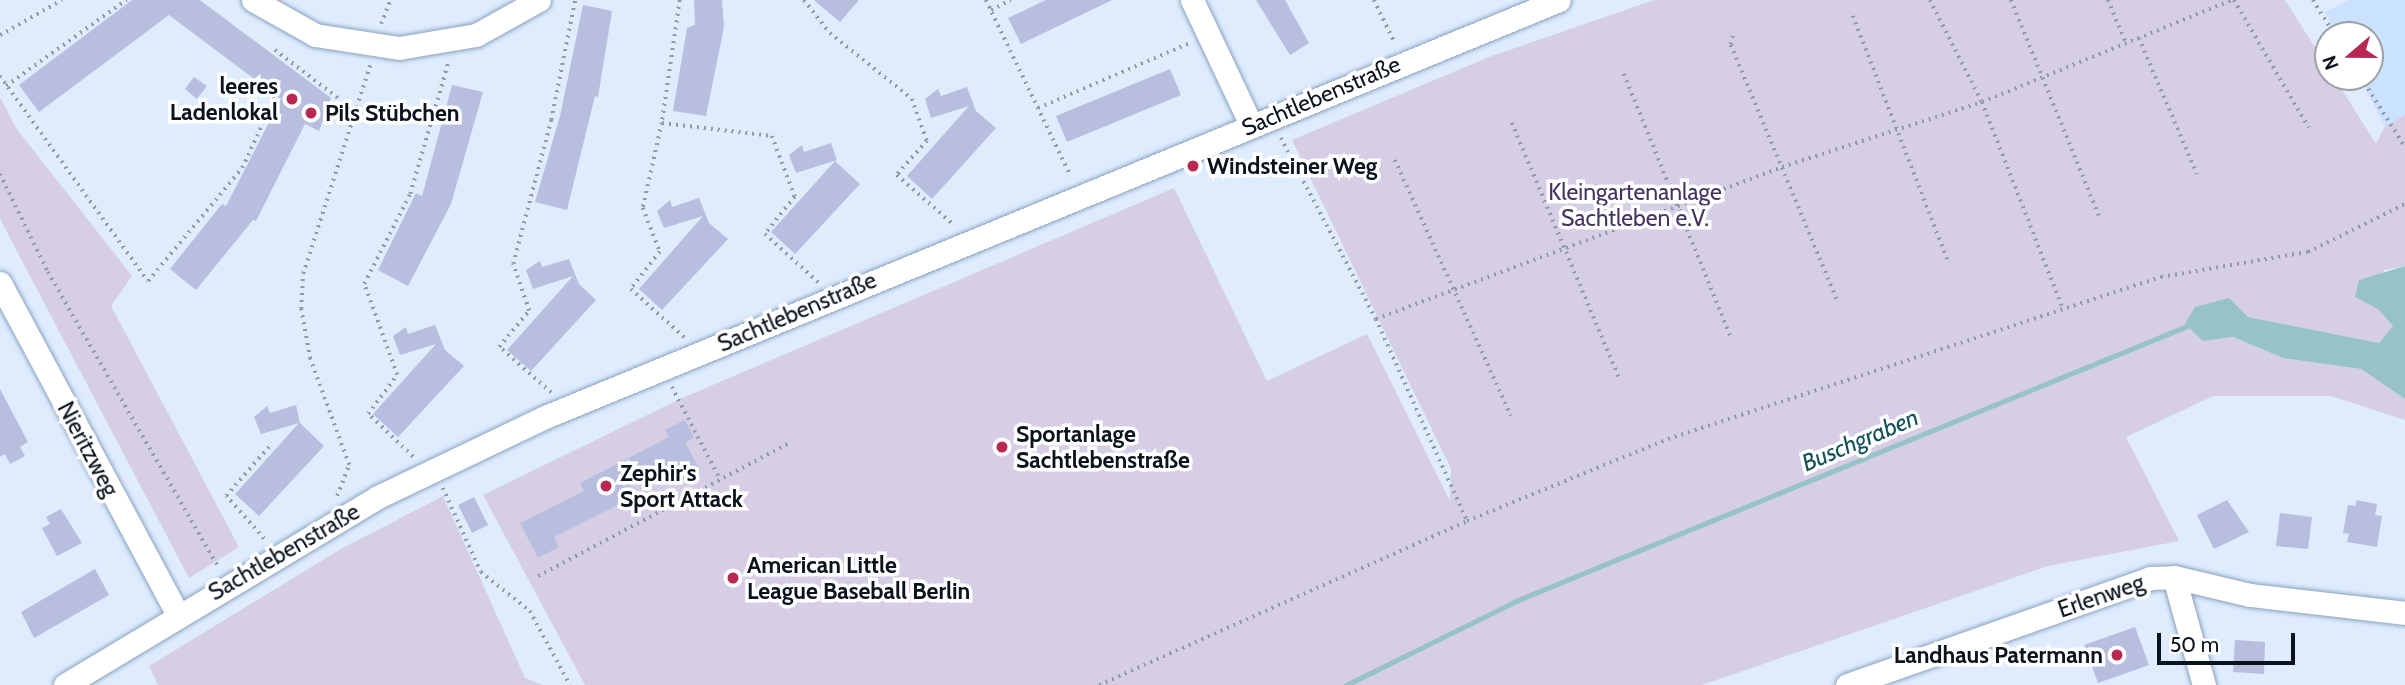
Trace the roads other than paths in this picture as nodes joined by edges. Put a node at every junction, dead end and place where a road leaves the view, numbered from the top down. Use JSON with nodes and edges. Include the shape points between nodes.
{"nodes":[{"id":1,"x":253,"y":0,"type":"edge"},
{"id":2,"x":539,"y":0,"type":"edge"},
{"id":3,"x":1192,"y":0,"type":"edge"},
{"id":4,"x":1559,"y":0,"type":"edge"},
{"id":5,"x":1251,"y":125,"type":"junction"},
{"id":6,"x":0,"y":283,"type":"edge"},
{"id":7,"x":2174,"y":577,"type":"junction"},
{"id":8,"x":2405,"y":612,"type":"edge"},
{"id":9,"x":177,"y":615,"type":"junction"},
{"id":10,"x":1858,"y":683,"type":"edge"},
{"id":11,"x":65,"y":685,"type":"edge"},
{"id":12,"x":2204,"y":685,"type":"edge"}],
"edges":[{"from":1,"to":2,"type":"street","via":[[315,35],[399,48],[476,35]]},
{"from":3,"to":5,"type":"street"},
{"from":4,"to":5,"type":"street","name":"Sachtlebenstraße"},
{"from":5,"to":9,"type":"street","name":"Sachtlebenstraße","via":[[545,417],[377,497]]},
{"from":6,"to":9,"type":"street","name":"Nieritzweg"},
{"from":7,"to":8,"type":"street","name":"Erlenweg","via":[[2250,595]]},
{"from":7,"to":10,"type":"street","name":"Erlenweg","via":[[2150,578]]},
{"from":7,"to":12,"type":"street"},
{"from":9,"to":11,"type":"street","name":"Sachtlebenstraße"}]}
